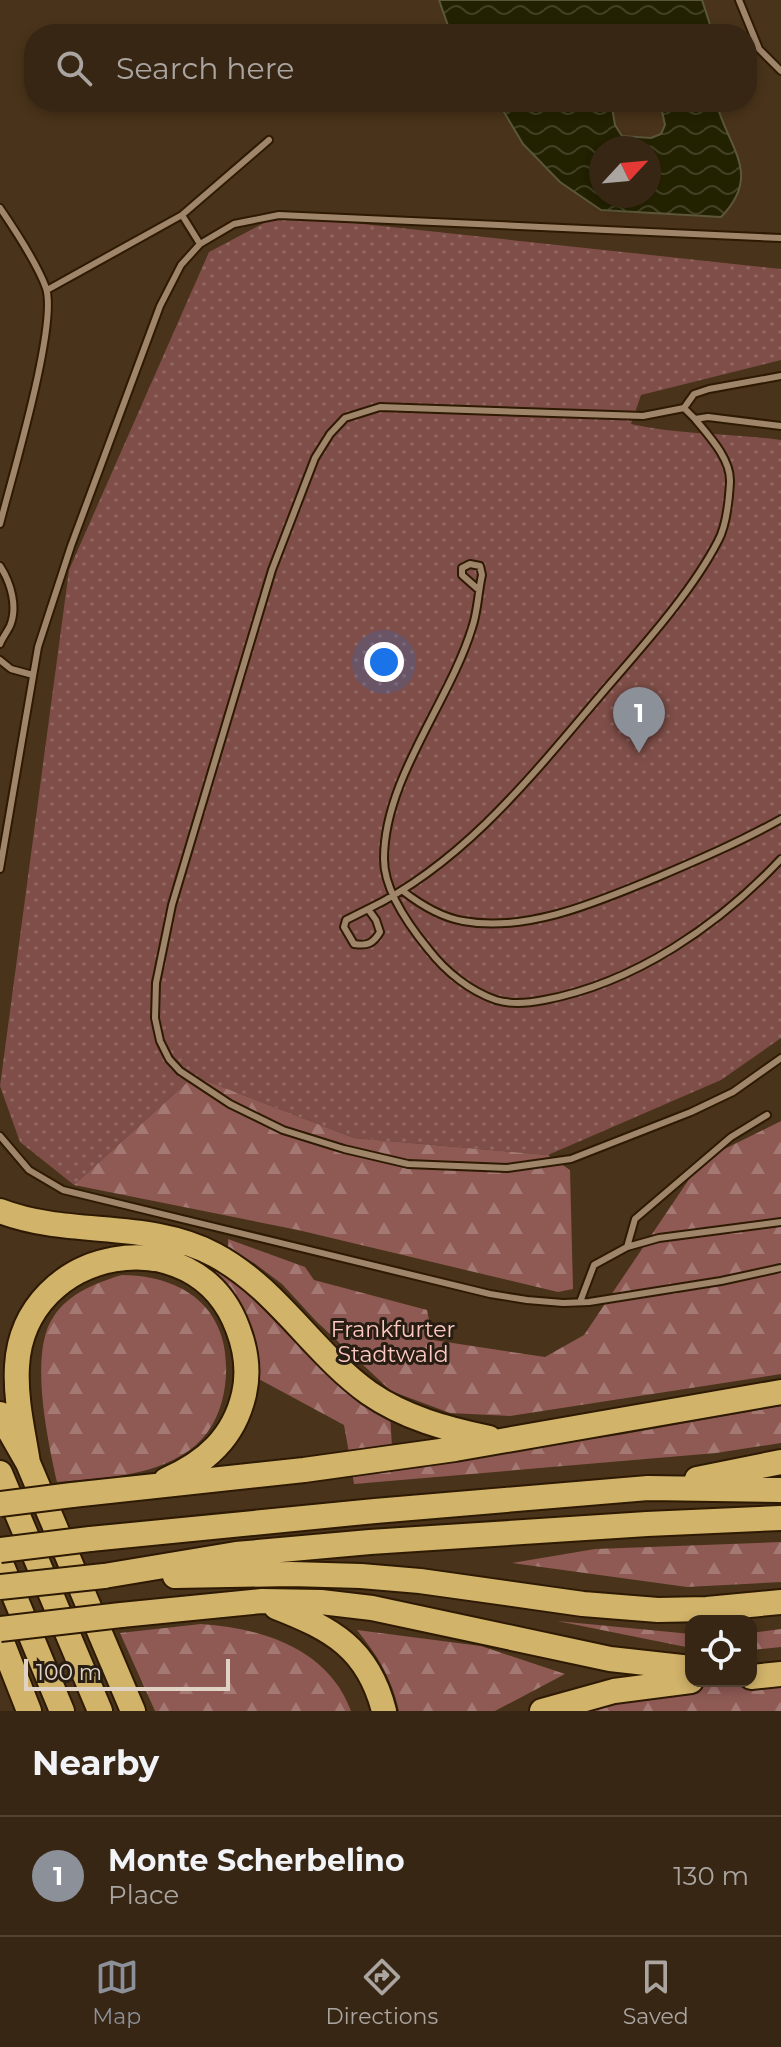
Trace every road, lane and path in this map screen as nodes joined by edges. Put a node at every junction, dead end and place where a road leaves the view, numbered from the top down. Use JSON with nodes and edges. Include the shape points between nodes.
{"nodes":[{"id":1,"x":739,"y":0,"type":"edge"},
{"id":2,"x":749,"y":24,"type":"edge"},
{"id":3,"x":757,"y":44,"type":"edge"},
{"id":4,"x":781,"y":71,"type":"edge"},
{"id":5,"x":269,"y":140,"type":"dead end"},
{"id":6,"x":0,"y":208,"type":"edge"},
{"id":7,"x":182,"y":215,"type":"junction"},
{"id":8,"x":781,"y":238,"type":"edge"},
{"id":9,"x":200,"y":244,"type":"junction"},
{"id":10,"x":47,"y":290,"type":"junction"},
{"id":11,"x":781,"y":376,"type":"edge"},
{"id":12,"x":684,"y":408,"type":"junction"},
{"id":13,"x":695,"y":419,"type":"junction"},
{"id":14,"x":781,"y":426,"type":"edge"},
{"id":15,"x":0,"y":524,"type":"edge"},
{"id":16,"x":0,"y":566,"type":"edge"},
{"id":17,"x":479,"y":590,"type":"dead end"},
{"id":18,"x":0,"y":644,"type":"edge"},
{"id":19,"x":0,"y":660,"type":"edge"},
{"id":20,"x":33,"y":675,"type":"junction"},
{"id":21,"x":781,"y":819,"type":"edge"},
{"id":22,"x":781,"y":859,"type":"edge"},
{"id":23,"x":0,"y":869,"type":"edge"},
{"id":24,"x":403,"y":891,"type":"junction"},
{"id":25,"x":395,"y":895,"type":"junction"},
{"id":26,"x":368,"y":909,"type":"junction"},
{"id":27,"x":781,"y":1058,"type":"edge"},
{"id":28,"x":767,"y":1115,"type":"dead end"},
{"id":29,"x":0,"y":1136,"type":"edge"},
{"id":30,"x":0,"y":1211,"type":"edge"},
{"id":31,"x":781,"y":1222,"type":"edge"},
{"id":32,"x":627,"y":1247,"type":"junction"},
{"id":33,"x":781,"y":1268,"type":"edge"},
{"id":34,"x":580,"y":1302,"type":"junction"},
{"id":35,"x":781,"y":1392,"type":"edge"},
{"id":36,"x":0,"y":1414,"type":"edge"},
{"id":37,"x":503,"y":1441,"type":"junction"},
{"id":38,"x":781,"y":1462,"type":"edge"},
{"id":39,"x":28,"y":1463,"type":"junction"},
{"id":40,"x":0,"y":1473,"type":"edge"},
{"id":41,"x":147,"y":1488,"type":"junction"},
{"id":42,"x":648,"y":1488,"type":"junction"},
{"id":43,"x":781,"y":1490,"type":"edge"},
{"id":44,"x":0,"y":1504,"type":"edge"},
{"id":45,"x":781,"y":1518,"type":"edge"},
{"id":46,"x":0,"y":1550,"type":"edge"},
{"id":47,"x":0,"y":1561,"type":"edge"},
{"id":48,"x":104,"y":1576,"type":"junction"},
{"id":49,"x":0,"y":1587,"type":"edge"},
{"id":50,"x":262,"y":1601,"type":"junction"},
{"id":51,"x":781,"y":1602,"type":"edge"},
{"id":52,"x":2,"y":1639,"type":"edge"},
{"id":53,"x":685,"y":1667,"type":"edge"},
{"id":54,"x":757,"y":1670,"type":"edge"},
{"id":55,"x":781,"y":1672,"type":"edge"},
{"id":56,"x":757,"y":1676,"type":"edge"},
{"id":57,"x":685,"y":1682,"type":"edge"},
{"id":58,"x":16,"y":1711,"type":"edge"},
{"id":59,"x":29,"y":1711,"type":"edge"},
{"id":60,"x":62,"y":1711,"type":"edge"},
{"id":61,"x":100,"y":1711,"type":"edge"},
{"id":62,"x":133,"y":1711,"type":"edge"},
{"id":63,"x":384,"y":1711,"type":"edge"},
{"id":64,"x":542,"y":1711,"type":"edge"}],
"edges":[{"from":1,"to":2,"type":"lane"},
{"from":3,"to":4,"type":"lane"},
{"from":5,"to":7,"type":"lane"},
{"from":6,"to":10,"type":"lane"},
{"from":7,"to":9,"type":"lane"},
{"from":7,"to":10,"type":"lane"},
{"from":8,"to":9,"type":"lane","via":[[279,215],[234,224]]},
{"from":9,"to":20,"type":"lane","via":[[181,265],[160,306],[71,546]]},
{"from":10,"to":15,"type":"lane","via":[[46,331]]},
{"from":11,"to":12,"type":"lane","via":[[709,389],[694,394]]},
{"from":12,"to":13,"type":"lane"},
{"from":12,"to":27,"type":"lane","via":[[643,416],[380,407],[345,418],[330,434],[315,458],[272,570],[211,769],[172,905],[156,983],[155,1018],[169,1059],[230,1104],[283,1130],[408,1164],[507,1168],[571,1159],[733,1092]]},
{"from":13,"to":14,"type":"lane"},
{"from":13,"to":24,"type":"lane","via":[[723,457],[730,478],[720,539],[648,641],[565,736],[456,851]]},
{"from":16,"to":18,"type":"lane","via":[[14,607]]},
{"from":17,"to":25,"type":"lane","via":[[472,628],[444,696],[403,773],[384,860]]},
{"from":19,"to":20,"type":"lane"},
{"from":20,"to":23,"type":"lane"},
{"from":21,"to":24,"type":"lane","via":[[577,910],[504,923],[464,922],[442,916]]},
{"from":22,"to":25,"type":"lane","via":[[701,929],[649,961],[597,985],[524,1003],[497,1000],[438,962],[410,928]]},
{"from":24,"to":25,"type":"lane"},
{"from":25,"to":26,"type":"lane"},
{"from":26,"to":26,"type":"lane","via":[[380,932],[365,946],[354,944],[344,927],[346,920]]},
{"from":28,"to":32,"type":"lane","via":[[731,1137],[635,1219]]},
{"from":29,"to":34,"type":"lane","via":[[29,1170],[63,1190],[490,1294]]},
{"from":30,"to":37,"type":"highway","via":[[75,1228],[152,1233],[196,1246],[262,1289],[369,1393],[421,1421]]},
{"from":31,"to":32,"type":"lane"},
{"from":32,"to":34,"type":"lane","via":[[594,1265]]},
{"from":33,"to":34,"type":"lane"},
{"from":35,"to":37,"type":"highway"},
{"from":36,"to":39,"type":"highway"},
{"from":37,"to":41,"type":"highway"},
{"from":38,"to":42,"type":"highway"},
{"from":39,"to":41,"type":"highway","via":[[17,1366],[37,1307],[62,1280],[83,1268],[112,1258],[149,1258],[197,1276],[224,1303],[241,1338],[246,1376],[237,1416],[220,1444],[185,1471]]},
{"from":39,"to":62,"type":"highway"},
{"from":40,"to":61,"type":"highway"},
{"from":41,"to":44,"type":"highway","bridge":true},
{"from":42,"to":43,"type":"highway"},
{"from":42,"to":46,"type":"highway","bridge":true},
{"from":45,"to":48,"type":"highway","via":[[370,1542],[236,1554]]},
{"from":47,"to":60,"type":"highway"},
{"from":48,"to":49,"type":"highway","bridge":true},
{"from":48,"to":51,"type":"highway","via":[[361,1576],[658,1610]]},
{"from":50,"to":52,"type":"highway","bridge":true,"via":[[121,1615]]},
{"from":50,"to":53,"type":"highway","via":[[372,1608],[610,1659]]},
{"from":50,"to":63,"type":"highway","via":[[340,1637],[369,1672]]},
{"from":52,"to":58,"type":"highway"},
{"from":52,"to":59,"type":"highway"},
{"from":54,"to":55,"type":"highway"},
{"from":55,"to":56,"type":"highway"},
{"from":57,"to":64,"type":"highway","via":[[614,1691]]}]}
